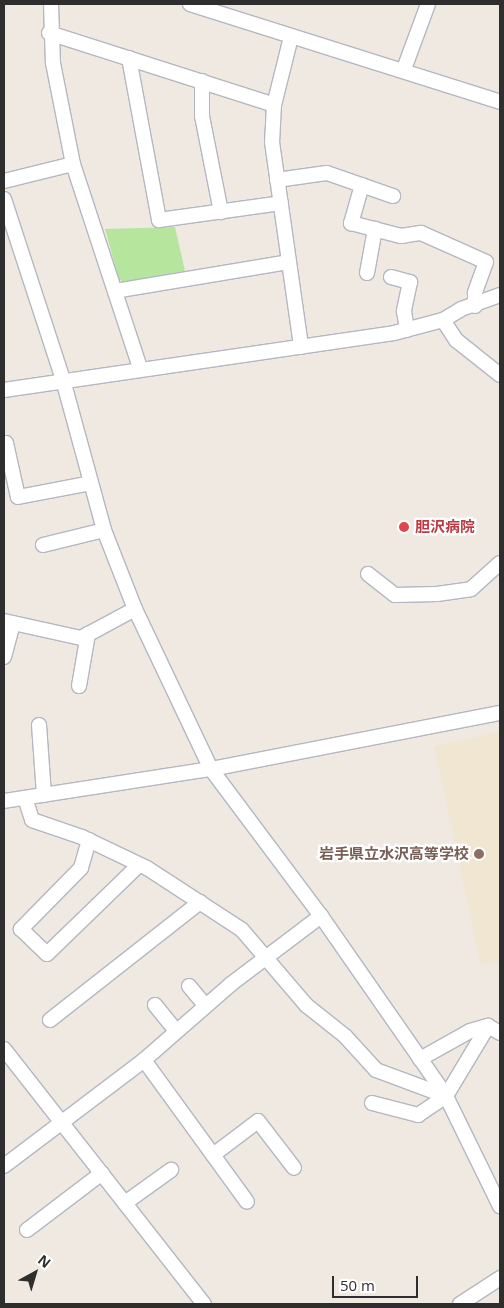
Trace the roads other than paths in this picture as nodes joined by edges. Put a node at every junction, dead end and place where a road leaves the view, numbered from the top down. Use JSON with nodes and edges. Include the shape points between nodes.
{"nodes":[{"id":1,"x":51,"y":4,"type":"edge"},
{"id":2,"x":190,"y":4,"type":"edge"},
{"id":3,"x":428,"y":4,"type":"edge"},
{"id":4,"x":49,"y":33,"type":"junction"},
{"id":5,"x":291,"y":37,"type":"junction"},
{"id":6,"x":129,"y":58,"type":"junction"},
{"id":7,"x":404,"y":69,"type":"junction"},
{"id":8,"x":202,"y":81,"type":"junction"},
{"id":9,"x":500,"y":102,"type":"edge"},
{"id":10,"x":274,"y":105,"type":"junction"},
{"id":11,"x":73,"y":164,"type":"junction"},
{"id":12,"x":277,"y":180,"type":"junction"},
{"id":13,"x":4,"y":181,"type":"edge"},
{"id":14,"x":362,"y":185,"type":"junction"},
{"id":15,"x":393,"y":196,"type":"dead end"},
{"id":16,"x":4,"y":200,"type":"edge"},
{"id":17,"x":281,"y":203,"type":"junction"},
{"id":18,"x":221,"y":212,"type":"junction"},
{"id":19,"x":374,"y":230,"type":"junction"},
{"id":20,"x":289,"y":262,"type":"junction"},
{"id":21,"x":367,"y":273,"type":"dead end"},
{"id":22,"x":391,"y":277,"type":"dead end"},
{"id":23,"x":115,"y":291,"type":"junction"},
{"id":24,"x":500,"y":296,"type":"edge"},
{"id":25,"x":475,"y":306,"type":"junction"},
{"id":26,"x":444,"y":320,"type":"junction"},
{"id":27,"x":407,"y":330,"type":"junction"},
{"id":28,"x":301,"y":347,"type":"junction"},
{"id":29,"x":140,"y":368,"type":"junction"},
{"id":30,"x":500,"y":375,"type":"edge"},
{"id":31,"x":64,"y":380,"type":"junction"},
{"id":32,"x":4,"y":390,"type":"edge"},
{"id":33,"x":6,"y":443,"type":"dead end"},
{"id":34,"x":91,"y":483,"type":"junction"},
{"id":35,"x":104,"y":530,"type":"junction"},
{"id":36,"x":43,"y":545,"type":"dead end"},
{"id":37,"x":500,"y":563,"type":"edge"},
{"id":38,"x":368,"y":574,"type":"dead end"},
{"id":39,"x":135,"y":609,"type":"junction"},
{"id":40,"x":8,"y":622,"type":"edge"},
{"id":41,"x":88,"y":634,"type":"junction"},
{"id":42,"x":4,"y":658,"type":"edge"},
{"id":43,"x":79,"y":686,"type":"dead end"},
{"id":44,"x":500,"y":713,"type":"edge"},
{"id":45,"x":39,"y":726,"type":"dead end"},
{"id":46,"x":210,"y":769,"type":"junction"},
{"id":47,"x":44,"y":796,"type":"junction"},
{"id":48,"x":25,"y":798,"type":"junction"},
{"id":49,"x":4,"y":801,"type":"edge"},
{"id":50,"x":89,"y":840,"type":"junction"},
{"id":51,"x":139,"y":865,"type":"junction"},
{"id":52,"x":200,"y":902,"type":"junction"},
{"id":53,"x":321,"y":916,"type":"junction"},
{"id":54,"x":265,"y":958,"type":"junction"},
{"id":55,"x":189,"y":986,"type":"dead end"},
{"id":56,"x":156,"y":1005,"type":"dead end"},
{"id":57,"x":206,"y":1006,"type":"junction"},
{"id":58,"x":50,"y":1020,"type":"dead end"},
{"id":59,"x":494,"y":1030,"type":"edge"},
{"id":60,"x":176,"y":1031,"type":"junction"},
{"id":61,"x":4,"y":1049,"type":"edge"},
{"id":62,"x":420,"y":1059,"type":"junction"},
{"id":63,"x":144,"y":1060,"type":"junction"},
{"id":64,"x":446,"y":1096,"type":"junction"},
{"id":65,"x":372,"y":1103,"type":"dead end"},
{"id":66,"x":62,"y":1123,"type":"junction"},
{"id":67,"x":213,"y":1156,"type":"junction"},
{"id":68,"x":4,"y":1166,"type":"edge"},
{"id":69,"x":294,"y":1168,"type":"dead end"},
{"id":70,"x":171,"y":1170,"type":"dead end"},
{"id":71,"x":102,"y":1174,"type":"junction"},
{"id":72,"x":247,"y":1202,"type":"dead end"},
{"id":73,"x":125,"y":1203,"type":"junction"},
{"id":74,"x":500,"y":1206,"type":"edge"},
{"id":75,"x":27,"y":1230,"type":"dead end"},
{"id":76,"x":500,"y":1278,"type":"edge"},
{"id":77,"x":204,"y":1304,"type":"edge"},
{"id":78,"x":460,"y":1304,"type":"edge"}],
"edges":[{"from":1,"to":4,"type":"street"},
{"from":2,"to":5,"type":"street"},
{"from":3,"to":7,"type":"street"},
{"from":4,"to":6,"type":"street"},
{"from":4,"to":11,"type":"street"},
{"from":5,"to":7,"type":"street"},
{"from":5,"to":10,"type":"street"},
{"from":6,"to":8,"type":"street"},
{"from":6,"to":18,"type":"street","via":[[159,220]]},
{"from":7,"to":9,"type":"street"},
{"from":8,"to":10,"type":"street"},
{"from":8,"to":18,"type":"street","via":[[202,116]]},
{"from":10,"to":12,"type":"street","via":[[272,142]]},
{"from":11,"to":13,"type":"street"},
{"from":11,"to":23,"type":"street"},
{"from":12,"to":14,"type":"street","via":[[326,173]]},
{"from":12,"to":17,"type":"street"},
{"from":14,"to":15,"type":"street"},
{"from":14,"to":19,"type":"street","via":[[351,223]]},
{"from":16,"to":31,"type":"street"},
{"from":17,"to":18,"type":"street"},
{"from":17,"to":20,"type":"street"},
{"from":19,"to":21,"type":"street"},
{"from":19,"to":25,"type":"street","via":[[401,236],[421,233],[486,262],[474,293]]},
{"from":20,"to":23,"type":"street"},
{"from":20,"to":28,"type":"street"},
{"from":22,"to":27,"type":"street","via":[[410,282],[404,311]]},
{"from":23,"to":29,"type":"street"},
{"from":24,"to":25,"type":"street"},
{"from":25,"to":26,"type":"street"},
{"from":26,"to":27,"type":"street"},
{"from":26,"to":30,"type":"street","via":[[456,340]]},
{"from":27,"to":28,"type":"street"},
{"from":28,"to":29,"type":"street"},
{"from":29,"to":31,"type":"street"},
{"from":31,"to":32,"type":"street"},
{"from":31,"to":34,"type":"street"},
{"from":33,"to":34,"type":"street","via":[[18,497]]},
{"from":34,"to":35,"type":"street"},
{"from":35,"to":36,"type":"street"},
{"from":35,"to":39,"type":"street"},
{"from":37,"to":38,"type":"street","via":[[471,589],[437,594],[395,595]]},
{"from":39,"to":41,"type":"street"},
{"from":39,"to":46,"type":"street"},
{"from":40,"to":41,"type":"street","via":[[81,638]]},
{"from":40,"to":42,"type":"street"},
{"from":41,"to":43,"type":"street"},
{"from":44,"to":46,"type":"street"},
{"from":45,"to":47,"type":"street"},
{"from":46,"to":47,"type":"street"},
{"from":46,"to":53,"type":"street"},
{"from":47,"to":48,"type":"street"},
{"from":48,"to":49,"type":"street"},
{"from":48,"to":50,"type":"street","via":[[32,820]]},
{"from":50,"to":51,"type":"street"},
{"from":50,"to":51,"type":"street","via":[[81,868],[21,929],[46,954]]},
{"from":51,"to":52,"type":"street"},
{"from":52,"to":54,"type":"street","via":[[242,930]]},
{"from":52,"to":58,"type":"street"},
{"from":53,"to":54,"type":"street"},
{"from":53,"to":62,"type":"street"},
{"from":54,"to":57,"type":"street"},
{"from":54,"to":64,"type":"street","via":[[306,1005],[345,1036],[376,1070]]},
{"from":55,"to":57,"type":"street"},
{"from":56,"to":60,"type":"street"},
{"from":57,"to":60,"type":"street"},
{"from":59,"to":62,"type":"street","via":[[470,1031]]},
{"from":59,"to":64,"type":"street"},
{"from":60,"to":63,"type":"street"},
{"from":61,"to":66,"type":"street"},
{"from":62,"to":64,"type":"street"},
{"from":63,"to":66,"type":"street"},
{"from":63,"to":67,"type":"street"},
{"from":64,"to":65,"type":"street","via":[[418,1114]]},
{"from":64,"to":74,"type":"street"},
{"from":66,"to":68,"type":"street"},
{"from":66,"to":71,"type":"street"},
{"from":67,"to":69,"type":"street","via":[[258,1121]]},
{"from":67,"to":72,"type":"street"},
{"from":70,"to":73,"type":"street"},
{"from":71,"to":73,"type":"street"},
{"from":71,"to":75,"type":"street"},
{"from":73,"to":77,"type":"street"},
{"from":76,"to":78,"type":"street"}]}
